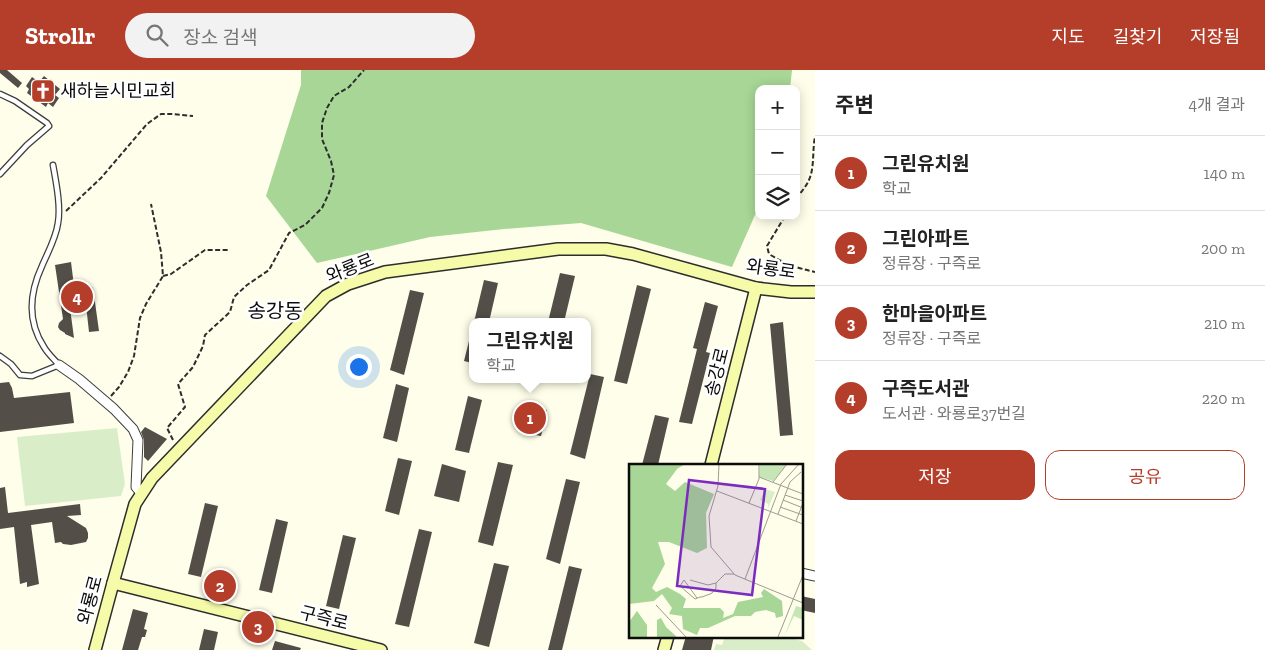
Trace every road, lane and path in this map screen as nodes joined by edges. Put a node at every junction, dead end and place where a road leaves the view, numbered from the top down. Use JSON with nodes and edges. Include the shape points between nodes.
{"nodes":[{"id":1,"x":364,"y":70,"type":"edge"},
{"id":2,"x":0,"y":94,"type":"edge"},
{"id":3,"x":193,"y":116,"type":"dead end"},
{"id":4,"x":815,"y":137,"type":"edge"},
{"id":5,"x":53,"y":165,"type":"dead end"},
{"id":6,"x":0,"y":174,"type":"edge"},
{"id":7,"x":800,"y":193,"type":"edge"},
{"id":8,"x":151,"y":204,"type":"dead end"},
{"id":9,"x":59,"y":217,"type":"junction"},
{"id":10,"x":782,"y":220,"type":"edge"},
{"id":11,"x":228,"y":250,"type":"dead end"},
{"id":12,"x":815,"y":272,"type":"edge"},
{"id":13,"x":162,"y":276,"type":"junction"},
{"id":14,"x":756,"y":288,"type":"junction"},
{"id":15,"x":815,"y":292,"type":"edge"},
{"id":16,"x":0,"y":356,"type":"edge"},
{"id":17,"x":59,"y":365,"type":"junction"},
{"id":18,"x":106,"y":402,"type":"junction"},
{"id":19,"x":175,"y":454,"type":"junction"},
{"id":20,"x":711,"y":464,"type":"edge"},
{"id":21,"x":142,"y":494,"type":"junction"},
{"id":22,"x":802,"y":573,"type":"edge"},
{"id":23,"x":815,"y":576,"type":"edge"},
{"id":24,"x":112,"y":582,"type":"junction"},
{"id":25,"x":95,"y":650,"type":"edge"},
{"id":26,"x":381,"y":650,"type":"edge"}],
"edges":[{"from":1,"to":19,"type":"path","via":[[349,87],[334,96],[322,123],[322,139],[334,175],[322,208],[305,225],[289,233],[269,270],[234,297],[230,312],[205,335],[194,367],[178,384],[185,407],[167,428],[174,441]]},
{"from":2,"to":6,"type":"lane","via":[[49,126]]},
{"from":3,"to":9,"type":"path","via":[[161,114],[147,124],[101,178]]},
{"from":4,"to":7,"type":"path","via":[[809,181]]},
{"from":5,"to":9,"type":"lane"},
{"from":8,"to":13,"type":"path","via":[[161,252]]},
{"from":9,"to":17,"type":"lane","via":[[52,244],[40,269],[31,312],[34,328],[44,348]]},
{"from":10,"to":12,"type":"path","via":[[766,246],[769,254],[793,267]]},
{"from":11,"to":13,"type":"path","via":[[205,250],[172,274]]},
{"from":13,"to":18,"type":"path","via":[[140,318],[128,372]]},
{"from":14,"to":15,"type":"main road","name":"와룡로"},
{"from":14,"to":19,"type":"main road","name":"와룡로","via":[[606,249],[558,249],[385,272],[348,284],[326,296]]},
{"from":14,"to":20,"type":"main road","name":"송강로"},
{"from":16,"to":17,"type":"lane","via":[[20,376],[32,376]]},
{"from":17,"to":18,"type":"street"},
{"from":18,"to":21,"type":"street","via":[[133,429],[138,440],[136,487]]},
{"from":19,"to":21,"type":"main road","name":"와룡로"},
{"from":21,"to":24,"type":"main road","name":"와룡로","via":[[135,504]]},
{"from":22,"to":23,"type":"street"},
{"from":24,"to":25,"type":"main road","name":"와룡로"},
{"from":24,"to":26,"type":"main road","name":"구즉로"}]}
